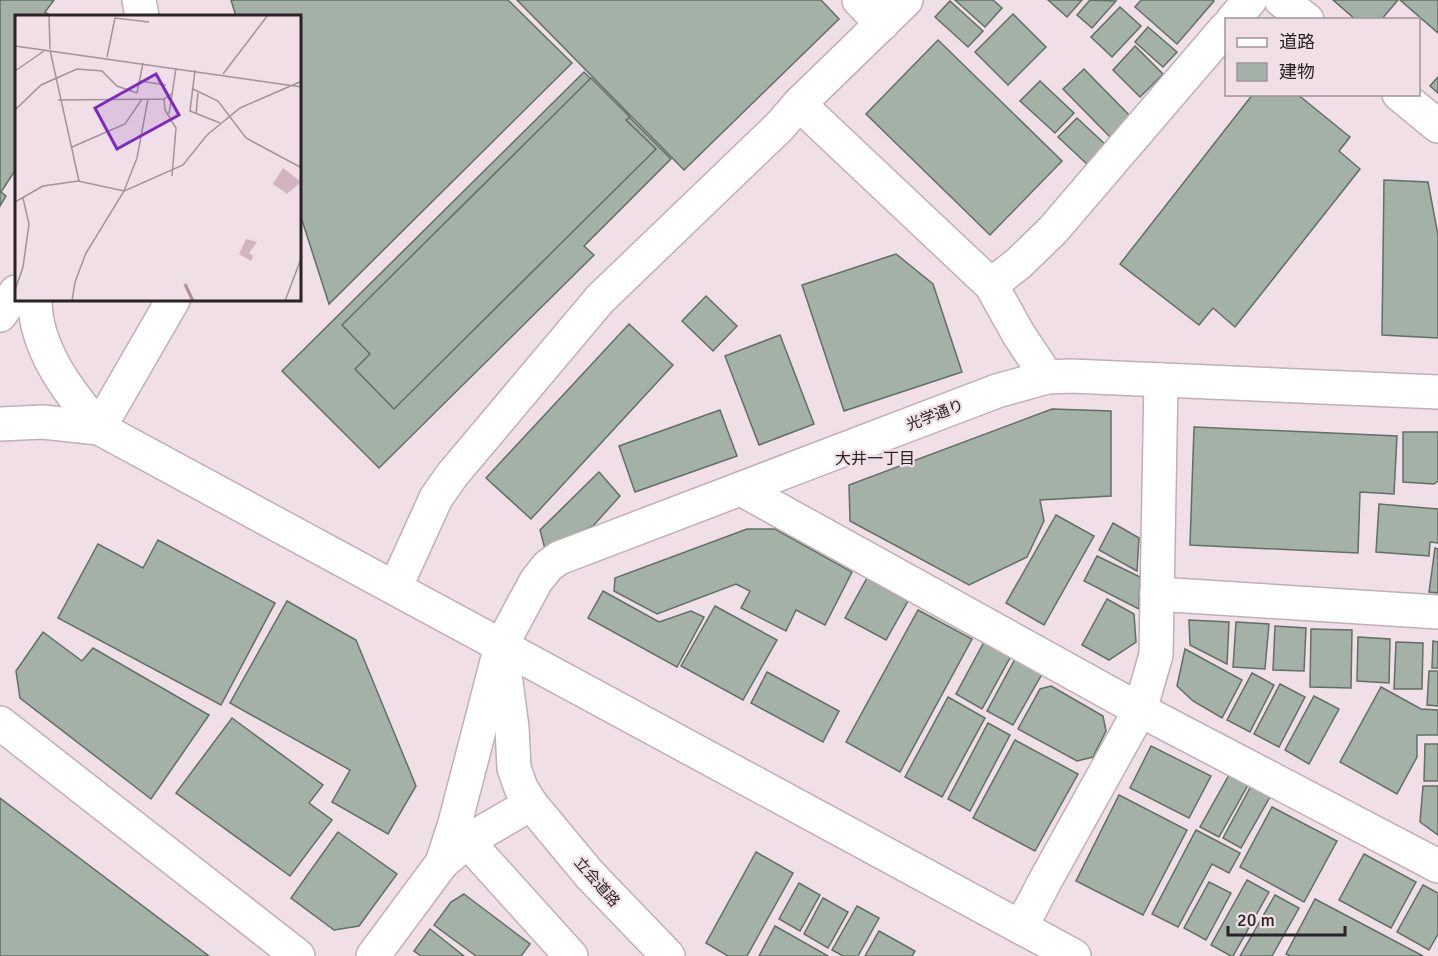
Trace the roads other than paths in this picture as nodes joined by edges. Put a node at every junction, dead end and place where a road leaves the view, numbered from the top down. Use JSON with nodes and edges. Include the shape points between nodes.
{"nodes":[{"id":1,"x":139,"y":0,"type":"edge"},
{"id":2,"x":859,"y":0,"type":"edge"},
{"id":3,"x":906,"y":0,"type":"edge"},
{"id":4,"x":1250,"y":0,"type":"edge"},
{"id":5,"x":1281,"y":0,"type":"edge"},
{"id":6,"x":142,"y":15,"type":"edge"},
{"id":7,"x":1235,"y":18,"type":"edge"},
{"id":8,"x":1304,"y":18,"type":"edge"},
{"id":9,"x":882,"y":24,"type":"junction"},
{"id":10,"x":1225,"y":30,"type":"edge"},
{"id":11,"x":1401,"y":96,"type":"edge"},
{"id":12,"x":799,"y":104,"type":"junction"},
{"id":13,"x":1438,"y":126,"type":"edge"},
{"id":14,"x":991,"y":285,"type":"junction"},
{"id":15,"x":15,"y":293,"type":"edge"},
{"id":16,"x":35,"y":302,"type":"edge"},
{"id":17,"x":172,"y":302,"type":"edge"},
{"id":18,"x":0,"y":315,"type":"edge"},
{"id":19,"x":1047,"y":376,"type":"junction"},
{"id":20,"x":1161,"y":380,"type":"junction"},
{"id":21,"x":1438,"y":392,"type":"edge"},
{"id":22,"x":0,"y":424,"type":"edge"},
{"id":23,"x":99,"y":428,"type":"junction"},
{"id":24,"x":741,"y":489,"type":"junction"},
{"id":25,"x":395,"y":588,"type":"junction"},
{"id":26,"x":1157,"y":594,"type":"junction"},
{"id":27,"x":1438,"y":612,"type":"edge"},
{"id":28,"x":501,"y":646,"type":"junction"},
{"id":29,"x":1140,"y":710,"type":"junction"},
{"id":30,"x":0,"y":723,"type":"edge"},
{"id":31,"x":531,"y":804,"type":"junction"},
{"id":32,"x":467,"y":841,"type":"junction"},
{"id":33,"x":442,"y":863,"type":"junction"},
{"id":34,"x":1438,"y":866,"type":"edge"},
{"id":35,"x":1021,"y":927,"type":"junction"},
{"id":36,"x":298,"y":956,"type":"edge"},
{"id":37,"x":373,"y":956,"type":"edge"},
{"id":38,"x":571,"y":956,"type":"edge"},
{"id":39,"x":668,"y":956,"type":"edge"},
{"id":40,"x":1074,"y":956,"type":"edge"}],
"edges":[{"from":1,"to":6,"type":"street"},
{"from":2,"to":9,"type":"street"},
{"from":3,"to":9,"type":"street"},
{"from":4,"to":7,"type":"street"},
{"from":5,"to":8,"type":"street"},
{"from":9,"to":12,"type":"street"},
{"from":10,"to":14,"type":"street","via":[[1053,230]]},
{"from":11,"to":13,"type":"street"},
{"from":12,"to":14,"type":"street"},
{"from":12,"to":25,"type":"street","via":[[600,299],[459,466],[436,498]]},
{"from":14,"to":19,"type":"street","via":[[1018,335]]},
{"from":15,"to":18,"type":"street"},
{"from":16,"to":23,"type":"street","via":[[40,334],[53,362],[72,396]]},
{"from":17,"to":23,"type":"street"},
{"from":19,"to":20,"type":"street","name":"光学通り"},
{"from":19,"to":24,"type":"street","name":"光学通り","via":[[997,391]]},
{"from":20,"to":21,"type":"street","name":"光学通り"},
{"from":20,"to":26,"type":"street"},
{"from":22,"to":23,"type":"street"},
{"from":23,"to":25,"type":"street"},
{"from":24,"to":28,"type":"street","name":"光学通り","via":[[559,558],[536,582]]},
{"from":24,"to":29,"type":"street"},
{"from":25,"to":28,"type":"street"},
{"from":26,"to":27,"type":"street"},
{"from":26,"to":29,"type":"street","via":[[1156,655]]},
{"from":28,"to":31,"type":"street","name":"立会道路","via":[[514,768]]},
{"from":28,"to":33,"type":"street","name":"光学通り"},
{"from":28,"to":35,"type":"street"},
{"from":29,"to":34,"type":"street"},
{"from":29,"to":35,"type":"street"},
{"from":30,"to":36,"type":"street"},
{"from":31,"to":32,"type":"street"},
{"from":31,"to":39,"type":"street","name":"立会道路","via":[[603,889]]},
{"from":32,"to":33,"type":"street"},
{"from":32,"to":38,"type":"street"},
{"from":33,"to":37,"type":"street"},
{"from":35,"to":40,"type":"street"}]}
